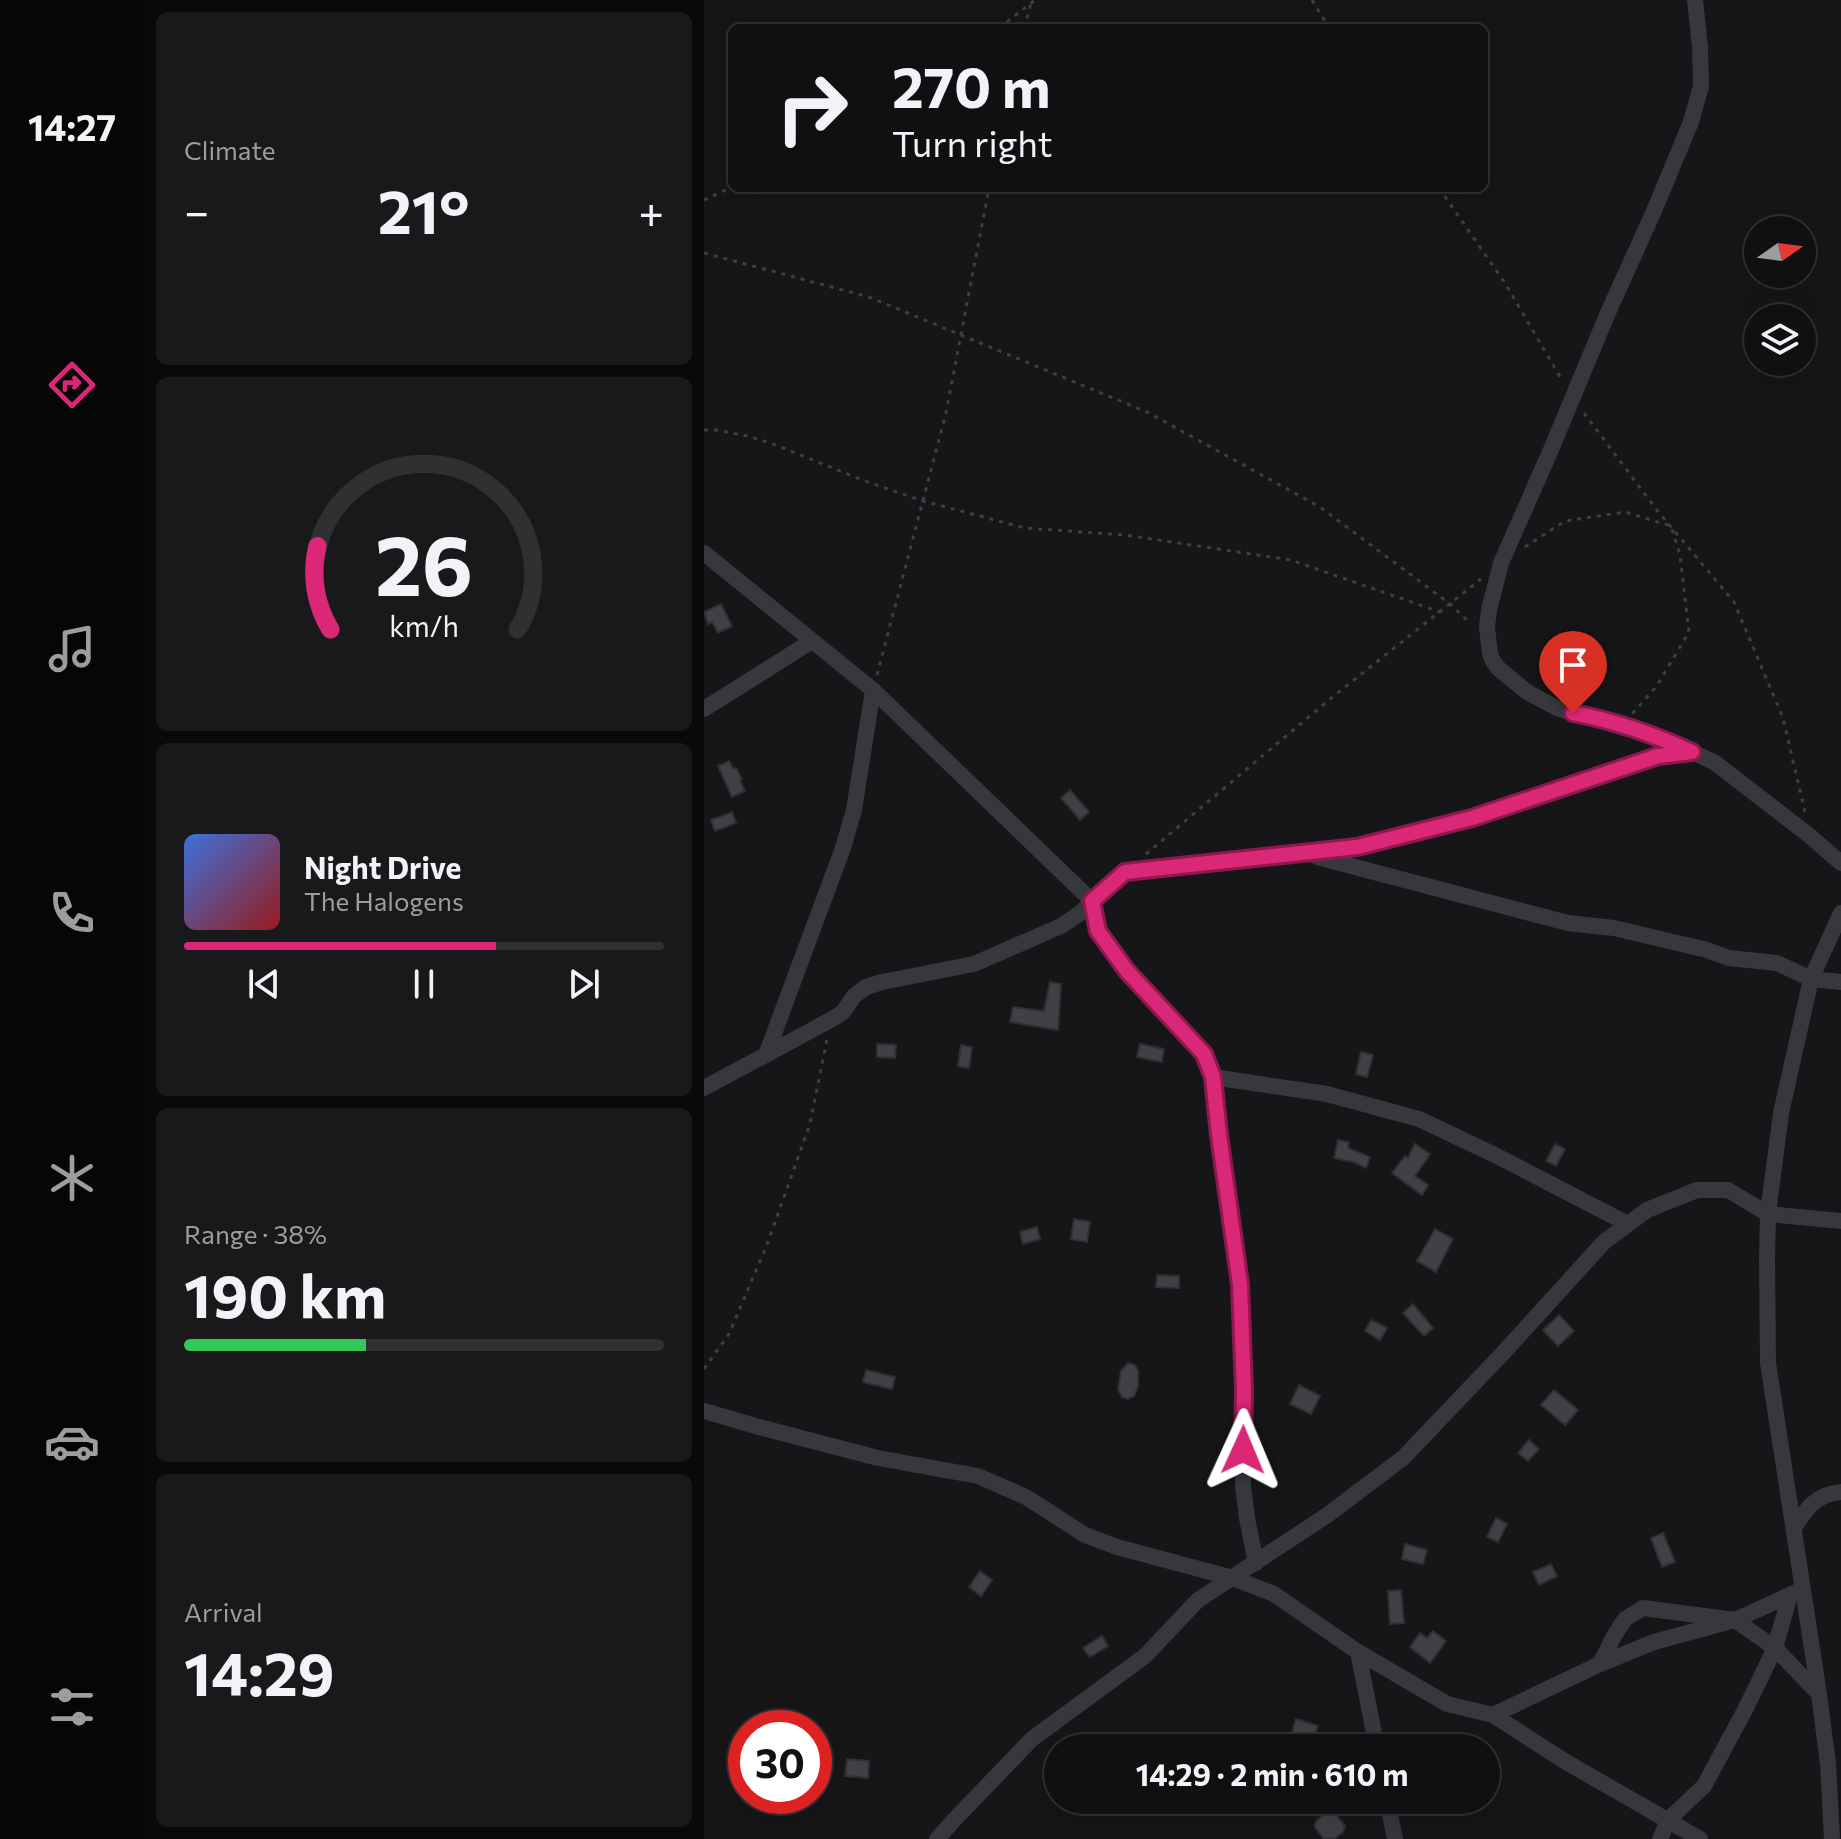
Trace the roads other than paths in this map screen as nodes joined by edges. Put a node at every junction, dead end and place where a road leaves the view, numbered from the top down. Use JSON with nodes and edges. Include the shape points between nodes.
{"nodes":[{"id":1,"x":1695,"y":0,"type":"edge"},
{"id":2,"x":704,"y":553,"type":"edge"},
{"id":3,"x":812,"y":641,"type":"junction"},
{"id":4,"x":873,"y":690,"type":"junction"},
{"id":5,"x":704,"y":709,"type":"edge"},
{"id":6,"x":1692,"y":752,"type":"junction"},
{"id":7,"x":1304,"y":853,"type":"junction"},
{"id":8,"x":1841,"y":863,"type":"edge"},
{"id":9,"x":1092,"y":901,"type":"junction"},
{"id":10,"x":1841,"y":913,"type":"edge"},
{"id":11,"x":1811,"y":979,"type":"junction"},
{"id":12,"x":1841,"y":982,"type":"edge"},
{"id":13,"x":766,"y":1055,"type":"junction"},
{"id":14,"x":1213,"y":1077,"type":"junction"},
{"id":15,"x":704,"y":1088,"type":"edge"},
{"id":16,"x":1768,"y":1214,"type":"junction"},
{"id":17,"x":1841,"y":1221,"type":"edge"},
{"id":18,"x":1628,"y":1224,"type":"junction"},
{"id":19,"x":704,"y":1411,"type":"edge"},
{"id":20,"x":1841,"y":1492,"type":"edge"},
{"id":21,"x":1794,"y":1528,"type":"junction"},
{"id":22,"x":1256,"y":1563,"type":"junction"},
{"id":23,"x":1233,"y":1578,"type":"junction"},
{"id":24,"x":1796,"y":1592,"type":"junction"},
{"id":25,"x":1735,"y":1620,"type":"junction"},
{"id":26,"x":1775,"y":1648,"type":"junction"},
{"id":27,"x":1358,"y":1652,"type":"junction"},
{"id":28,"x":1600,"y":1664,"type":"junction"},
{"id":29,"x":1819,"y":1694,"type":"junction"},
{"id":30,"x":1493,"y":1715,"type":"junction"},
{"id":31,"x":1374,"y":1734,"type":"edge"},
{"id":32,"x":1841,"y":1752,"type":"edge"},
{"id":33,"x":1828,"y":1764,"type":"junction"},
{"id":34,"x":1390,"y":1814,"type":"edge"},
{"id":35,"x":1668,"y":1820,"type":"junction"},
{"id":36,"x":937,"y":1839,"type":"edge"},
{"id":37,"x":1395,"y":1839,"type":"edge"},
{"id":38,"x":1660,"y":1839,"type":"edge"},
{"id":39,"x":1700,"y":1839,"type":"edge"},
{"id":40,"x":1832,"y":1839,"type":"edge"}],
"edges":[{"from":1,"to":6,"type":"street","via":[[1701,86],[1691,122],[1501,563],[1487,627],[1490,654],[1498,668],[1527,692],[1557,708],[1622,724]]},
{"from":2,"to":3,"type":"street"},
{"from":3,"to":4,"type":"street"},
{"from":3,"to":5,"type":"street"},
{"from":4,"to":9,"type":"street"},
{"from":4,"to":13,"type":"street","via":[[843,848]]},
{"from":6,"to":7,"type":"street","via":[[1658,756],[1430,829],[1357,847]]},
{"from":6,"to":8,"type":"street","via":[[1721,766]]},
{"from":7,"to":9,"type":"street","via":[[1125,872]]},
{"from":7,"to":11,"type":"street","via":[[1568,923],[1614,928],[1729,958],[1777,963]]},
{"from":9,"to":13,"type":"street","via":[[1061,926],[974,964],[866,987],[843,1012]]},
{"from":9,"to":14,"type":"street","via":[[1098,931],[1127,971],[1204,1054]]},
{"from":10,"to":11,"type":"street"},
{"from":11,"to":12,"type":"street"},
{"from":11,"to":16,"type":"street","via":[[1781,1113]]},
{"from":13,"to":15,"type":"street"},
{"from":14,"to":18,"type":"street","via":[[1327,1094],[1419,1119]]},
{"from":14,"to":22,"type":"street","via":[[1240,1284],[1243,1487]]},
{"from":16,"to":17,"type":"street"},
{"from":16,"to":18,"type":"street","via":[[1728,1190],[1697,1190],[1647,1210]]},
{"from":16,"to":21,"type":"street","via":[[1768,1363]]},
{"from":18,"to":22,"type":"street","via":[[1604,1242],[1403,1458]]},
{"from":19,"to":23,"type":"street","via":[[878,1458],[978,1476],[1026,1497],[1085,1535]]},
{"from":20,"to":21,"type":"street","via":[[1819,1497]]},
{"from":21,"to":24,"type":"street"},
{"from":22,"to":23,"type":"street"},
{"from":23,"to":27,"type":"street","via":[[1274,1594]]},
{"from":23,"to":36,"type":"street","via":[[1198,1600],[1145,1656],[1032,1739]]},
{"from":24,"to":25,"type":"street"},
{"from":24,"to":26,"type":"street"},
{"from":24,"to":29,"type":"street"},
{"from":25,"to":26,"type":"street"},
{"from":25,"to":28,"type":"street","via":[[1654,1642]]},
{"from":25,"to":28,"type":"street","via":[[1643,1608],[1625,1619]]},
{"from":26,"to":29,"type":"street"},
{"from":26,"to":35,"type":"street","via":[[1704,1786]]},
{"from":27,"to":30,"type":"street","via":[[1447,1704]]},
{"from":27,"to":31,"type":"street"},
{"from":28,"to":30,"type":"street"},
{"from":29,"to":33,"type":"street"},
{"from":30,"to":35,"type":"street"},
{"from":32,"to":33,"type":"street"},
{"from":33,"to":40,"type":"street"},
{"from":34,"to":37,"type":"street"},
{"from":35,"to":38,"type":"street"},
{"from":35,"to":39,"type":"street"}]}
